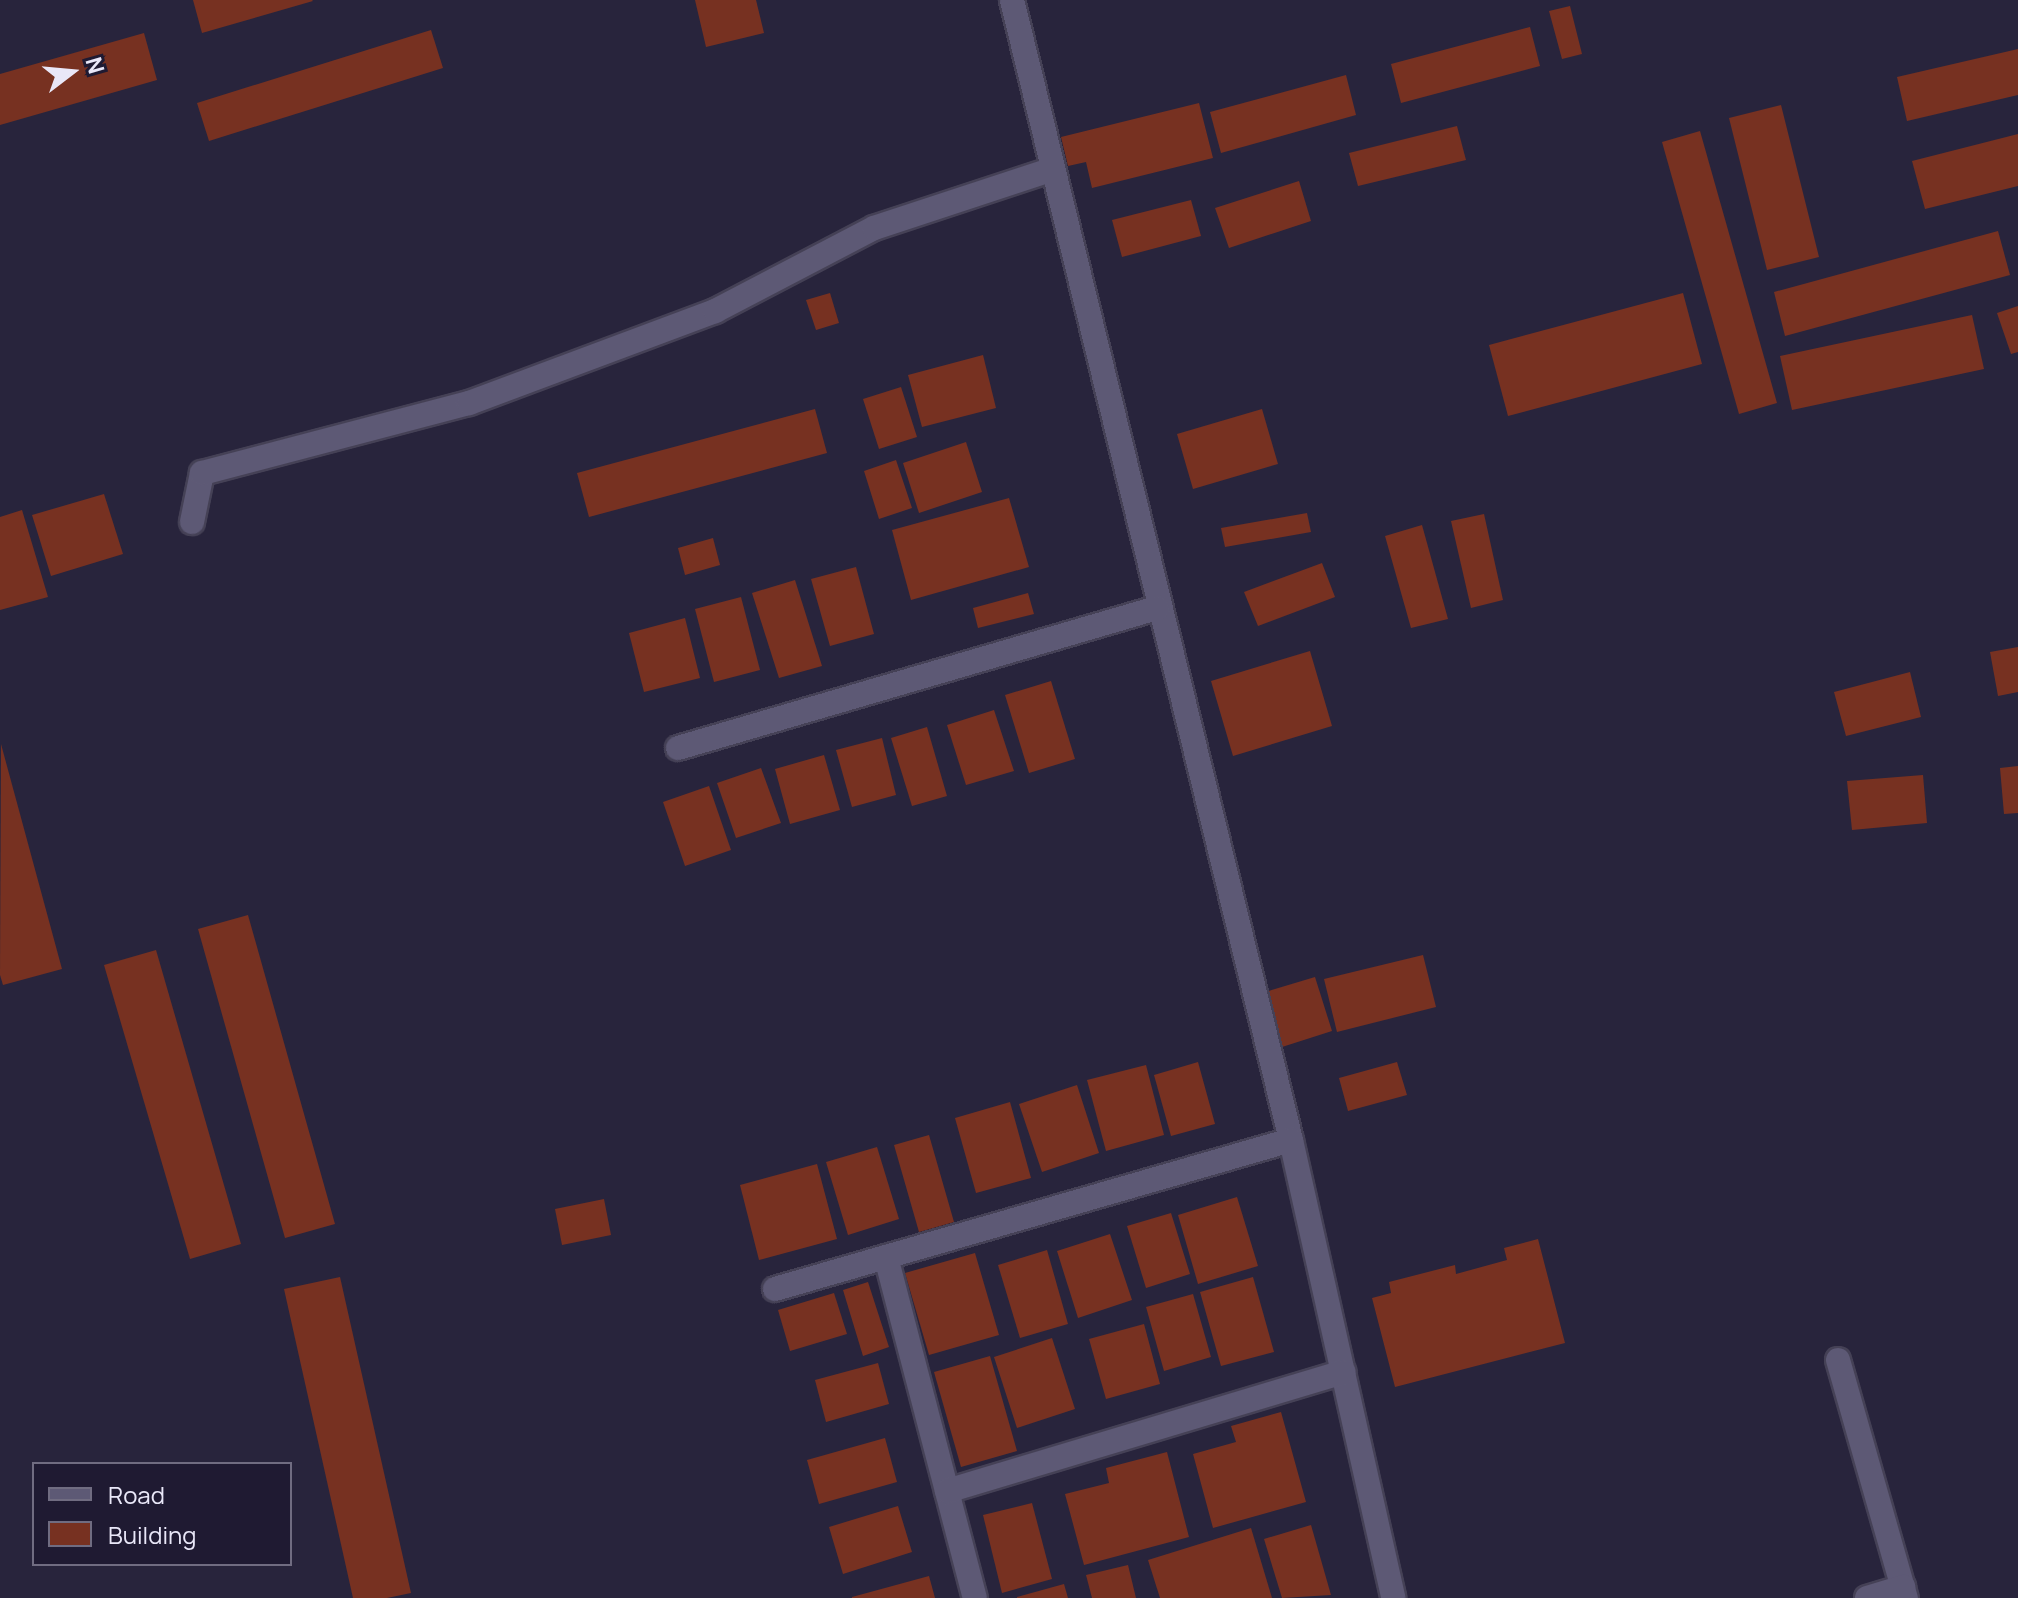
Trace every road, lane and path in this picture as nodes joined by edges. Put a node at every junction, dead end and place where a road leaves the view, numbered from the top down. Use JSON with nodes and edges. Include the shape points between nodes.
{"nodes":[{"id":1,"x":1012,"y":0,"type":"edge"},
{"id":2,"x":1050,"y":170,"type":"junction"},
{"id":3,"x":192,"y":522,"type":"dead end"},
{"id":4,"x":1157,"y":608,"type":"junction"},
{"id":5,"x":678,"y":748,"type":"dead end"},
{"id":6,"x":1291,"y":1140,"type":"junction"},
{"id":7,"x":886,"y":1257,"type":"junction"},
{"id":8,"x":775,"y":1289,"type":"dead end"},
{"id":9,"x":1838,"y":1360,"type":"dead end"},
{"id":10,"x":1344,"y":1372,"type":"junction"},
{"id":11,"x":947,"y":1491,"type":"junction"},
{"id":12,"x":1905,"y":1593,"type":"edge"},
{"id":13,"x":975,"y":1598,"type":"edge"},
{"id":14,"x":1393,"y":1598,"type":"edge"},
{"id":15,"x":1867,"y":1598,"type":"edge"}],
"edges":[{"from":1,"to":2,"type":"street"},
{"from":2,"to":3,"type":"street","via":[[874,228],[715,311],[469,403],[202,473]]},
{"from":2,"to":4,"type":"street"},
{"from":4,"to":5,"type":"street"},
{"from":4,"to":6,"type":"street"},
{"from":6,"to":7,"type":"street"},
{"from":6,"to":10,"type":"street"},
{"from":7,"to":8,"type":"street"},
{"from":7,"to":11,"type":"street"},
{"from":9,"to":12,"type":"street"},
{"from":10,"to":11,"type":"street"},
{"from":10,"to":14,"type":"street"},
{"from":11,"to":13,"type":"street"},
{"from":12,"to":15,"type":"street"}]}
